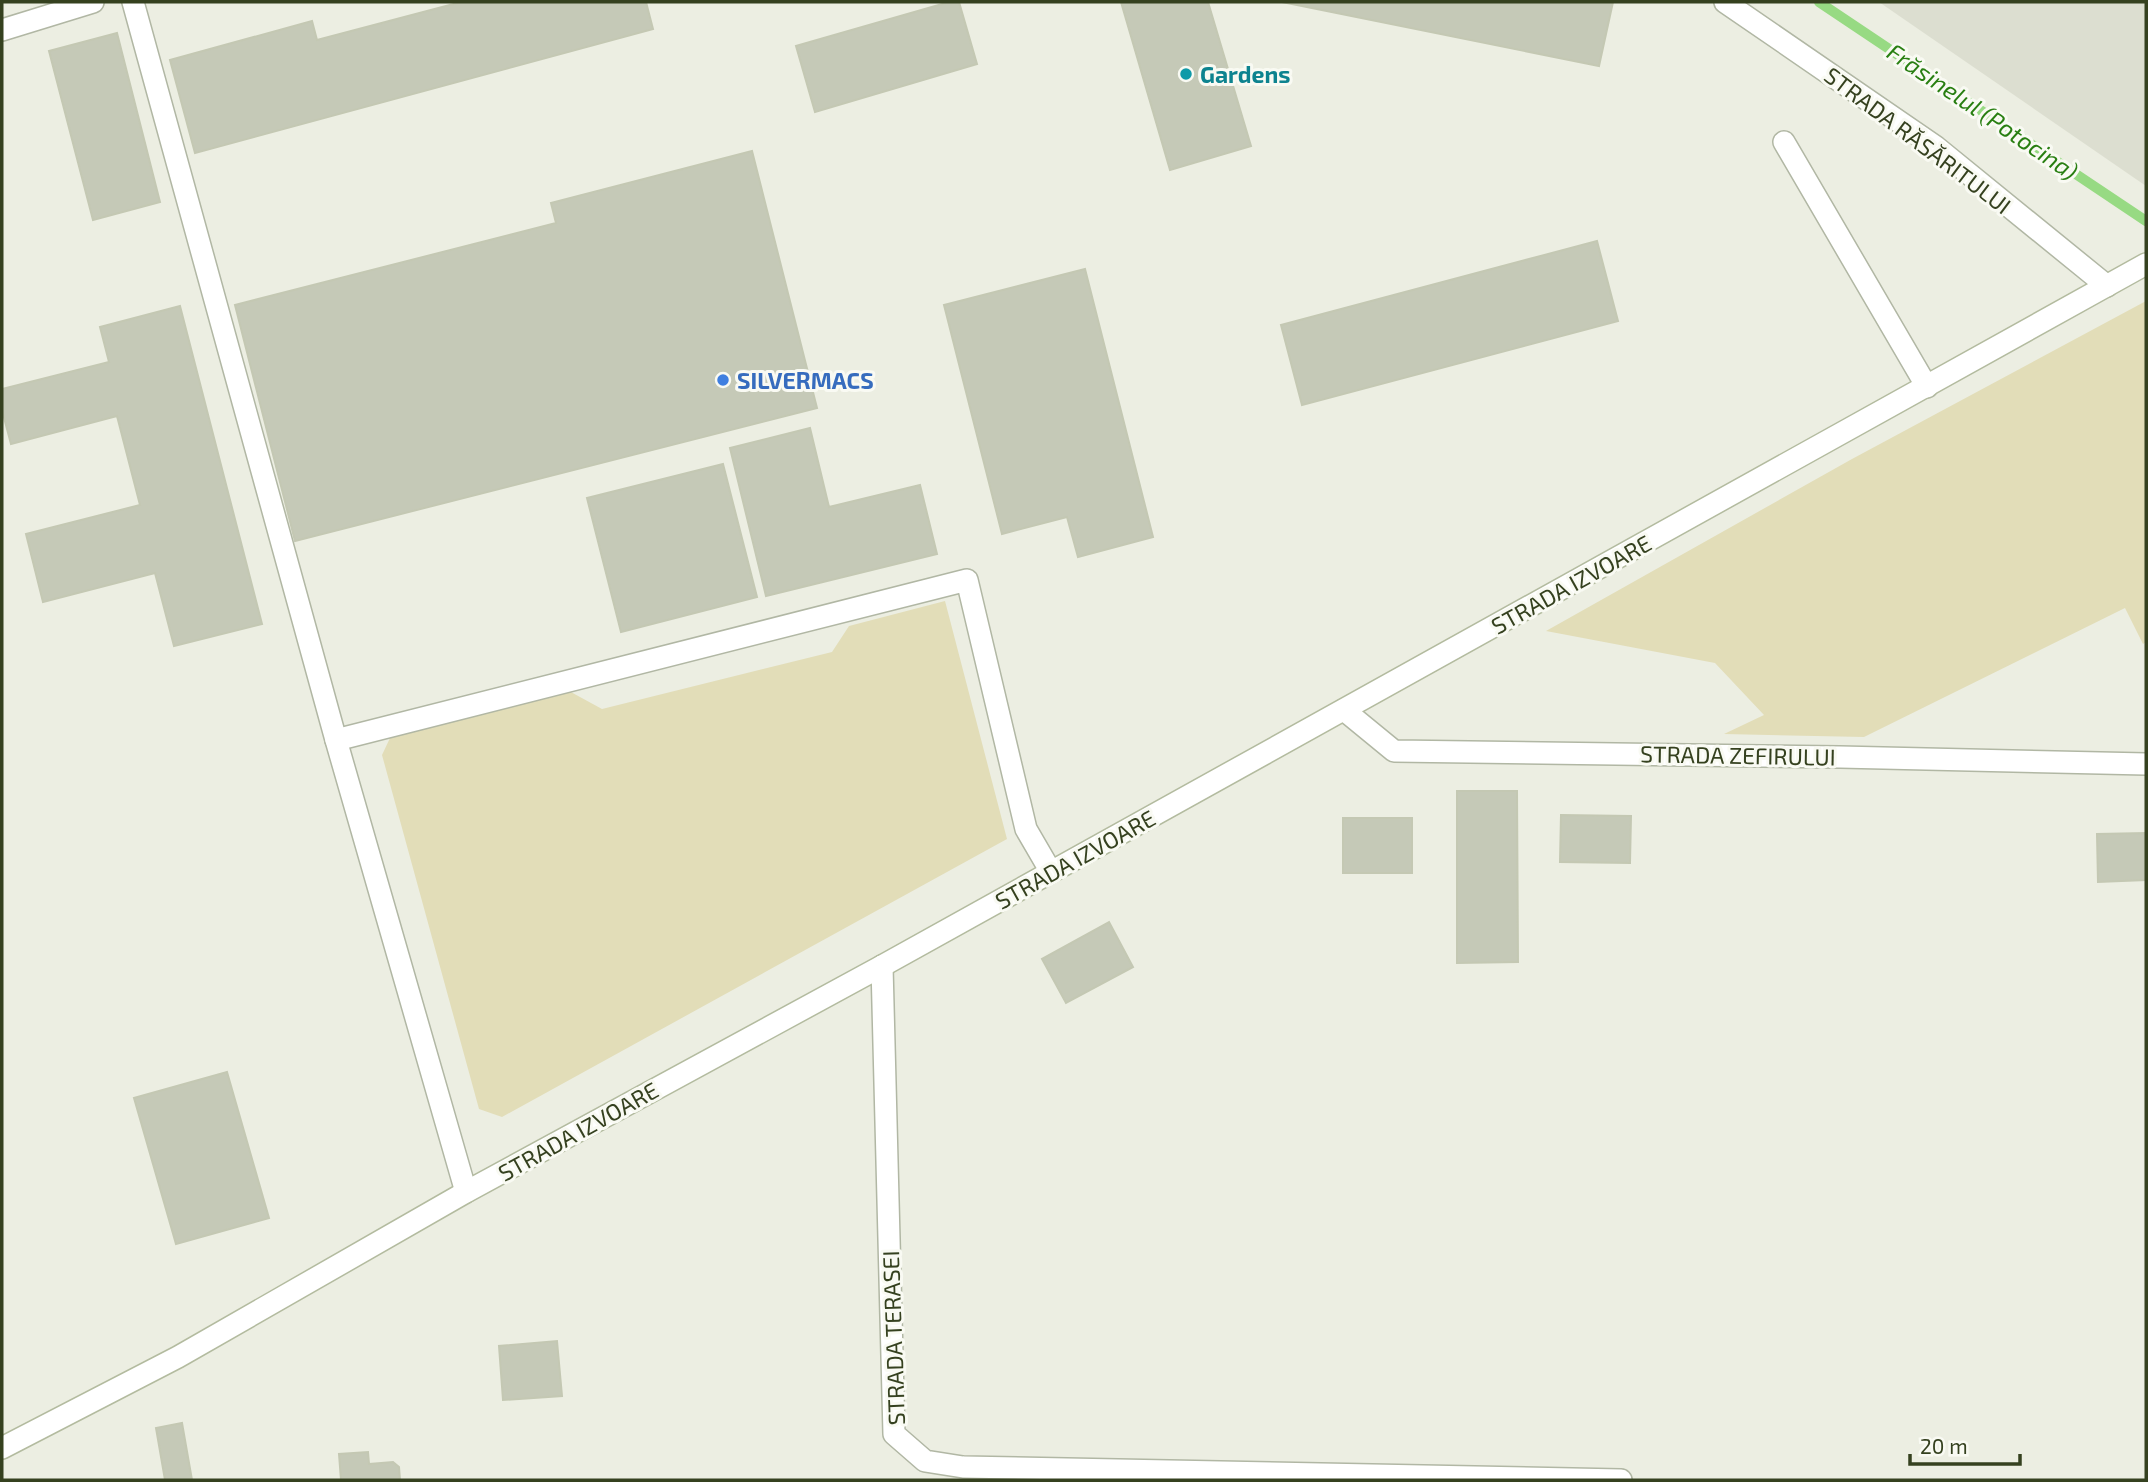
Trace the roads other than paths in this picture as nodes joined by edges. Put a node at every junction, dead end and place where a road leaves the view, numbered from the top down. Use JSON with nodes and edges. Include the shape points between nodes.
{"nodes":[{"id":1,"x":93,"y":2,"type":"edge"},
{"id":2,"x":133,"y":2,"type":"edge"},
{"id":3,"x":1725,"y":2,"type":"edge"},
{"id":4,"x":2,"y":30,"type":"edge"},
{"id":5,"x":1784,"y":142,"type":"dead end"},
{"id":6,"x":2146,"y":264,"type":"edge"},
{"id":7,"x":2107,"y":286,"type":"junction"},
{"id":8,"x":1927,"y":387,"type":"junction"},
{"id":9,"x":1344,"y":710,"type":"junction"},
{"id":10,"x":336,"y":740,"type":"junction"},
{"id":11,"x":2146,"y":764,"type":"edge"},
{"id":12,"x":1051,"y":873,"type":"junction"},
{"id":13,"x":882,"y":966,"type":"junction"},
{"id":14,"x":466,"y":1192,"type":"junction"},
{"id":15,"x":2,"y":1448,"type":"edge"},
{"id":16,"x":1621,"y":1480,"type":"edge"}],
"edges":[{"from":1,"to":4,"type":"main road"},
{"from":2,"to":10,"type":"main road"},
{"from":3,"to":7,"type":"main road","name":"STRADA RĂSĂRITULUI","via":[[1936,147]]},
{"from":5,"to":8,"type":"main road"},
{"from":6,"to":7,"type":"main road","name":"STRADA IZVOARE"},
{"from":7,"to":8,"type":"main road","name":"STRADA IZVOARE"},
{"from":8,"to":9,"type":"main road","name":"STRADA IZVOARE"},
{"from":9,"to":11,"type":"main road","name":"STRADA ZEFIRULUI","via":[[1394,751]]},
{"from":9,"to":12,"type":"main road","name":"STRADA IZVOARE"},
{"from":10,"to":12,"type":"main road","via":[[967,580],[1026,829]]},
{"from":10,"to":14,"type":"main road"},
{"from":12,"to":13,"type":"main road","name":"STRADA IZVOARE"},
{"from":13,"to":14,"type":"main road","name":"STRADA IZVOARE"},
{"from":13,"to":16,"type":"main road","name":"STRADA TERASEI","via":[[894,1434],[925,1461],[963,1467]]},
{"from":14,"to":15,"type":"main road","name":"STRADA IZVOARE","via":[[178,1357]]}]}
